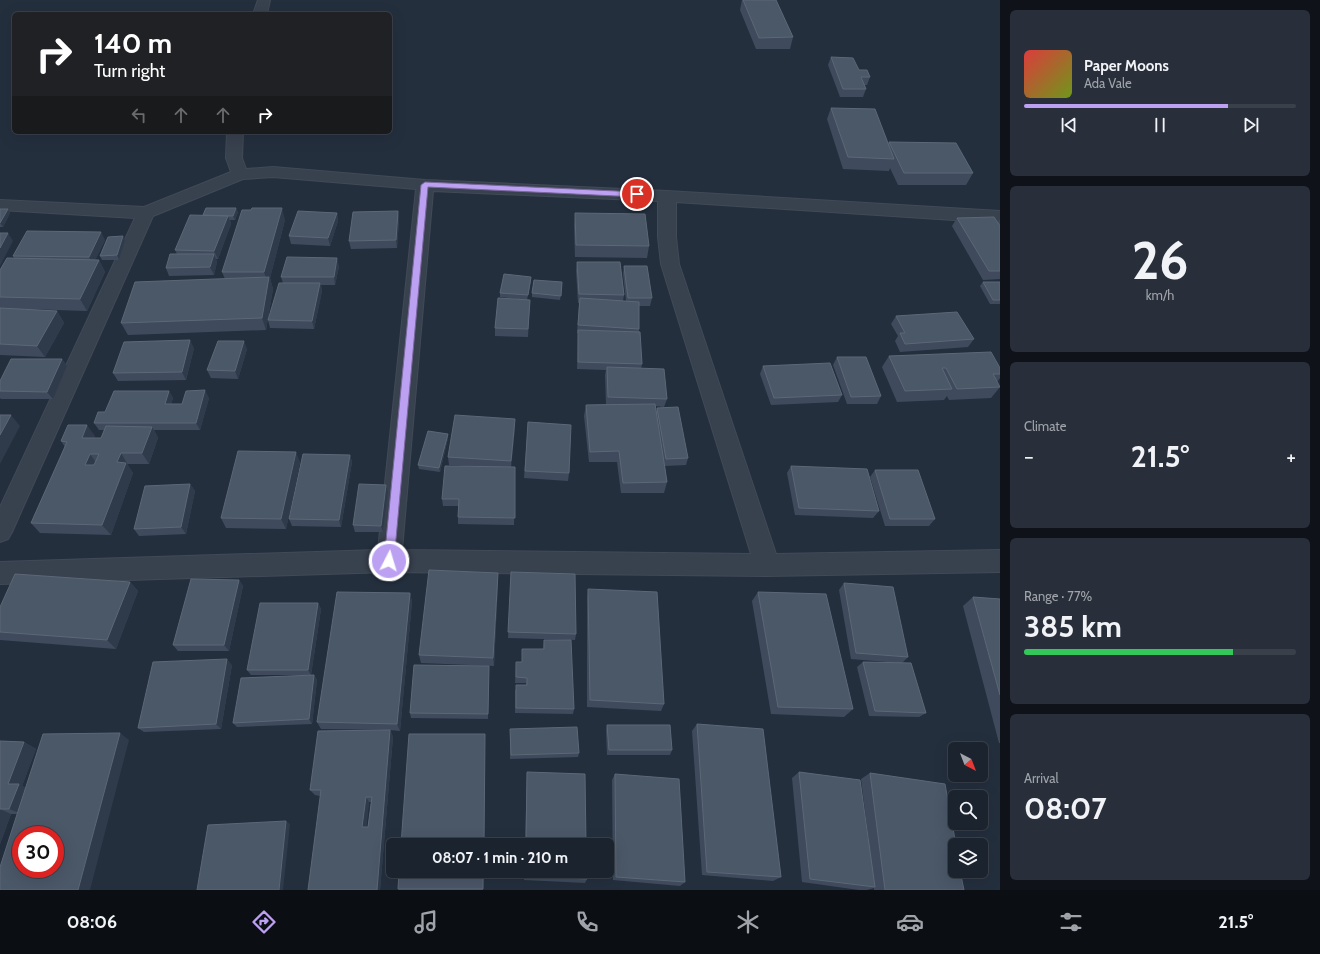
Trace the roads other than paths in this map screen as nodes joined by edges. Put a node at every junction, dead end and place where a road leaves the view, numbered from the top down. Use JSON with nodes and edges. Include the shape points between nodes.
{"nodes":[{"id":1,"x":264,"y":0,"type":"edge"},
{"id":2,"x":261,"y":12,"type":"edge"},
{"id":3,"x":235,"y":134,"type":"edge"},
{"id":4,"x":240,"y":174,"type":"junction"},
{"id":5,"x":425,"y":185,"type":"junction"},
{"id":6,"x":667,"y":196,"type":"junction"},
{"id":7,"x":0,"y":205,"type":"edge"},
{"id":8,"x":146,"y":213,"type":"junction"},
{"id":9,"x":1000,"y":217,"type":"edge"},
{"id":10,"x":0,"y":532,"type":"edge"},
{"id":11,"x":389,"y":561,"type":"junction"},
{"id":12,"x":1000,"y":561,"type":"edge"},
{"id":13,"x":767,"y":565,"type":"junction"},
{"id":14,"x":0,"y":573,"type":"edge"}],
"edges":[{"from":1,"to":2,"type":"street"},
{"from":3,"to":4,"type":"street","via":[[234,158]]},
{"from":4,"to":5,"type":"street","via":[[273,172]]},
{"from":4,"to":8,"type":"street"},
{"from":5,"to":6,"type":"street"},
{"from":5,"to":11,"type":"street"},
{"from":6,"to":9,"type":"street"},
{"from":6,"to":13,"type":"street","via":[[670,264]]},
{"from":7,"to":8,"type":"street"},
{"from":8,"to":10,"type":"street"},
{"from":11,"to":13,"type":"street"},
{"from":11,"to":14,"type":"street"},
{"from":12,"to":13,"type":"street"}]}
